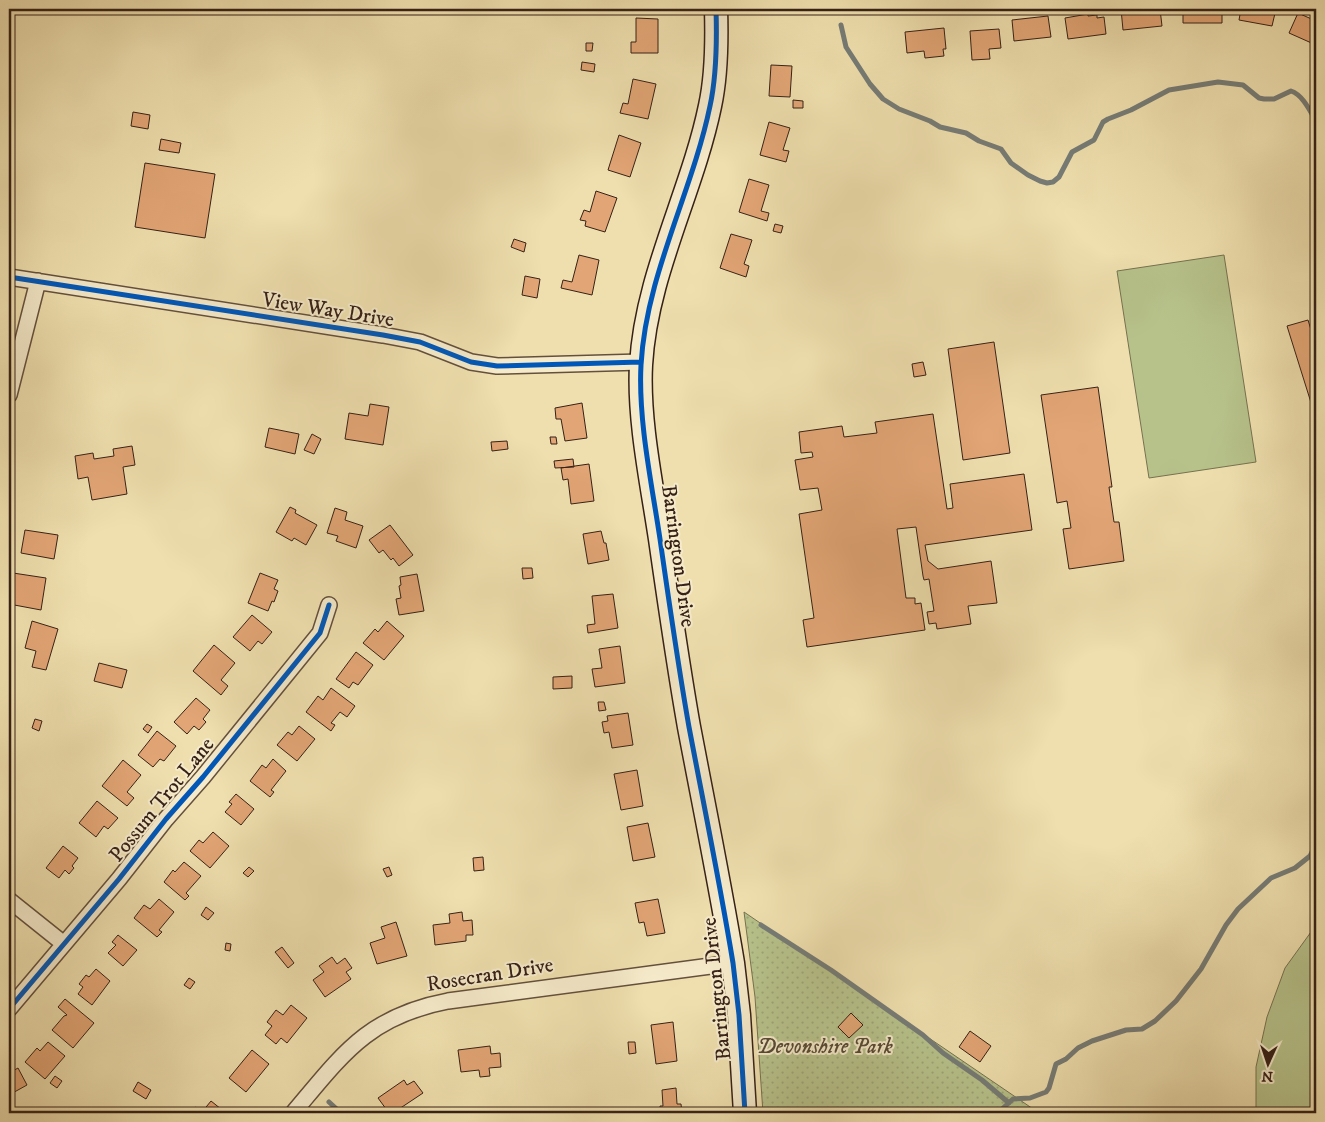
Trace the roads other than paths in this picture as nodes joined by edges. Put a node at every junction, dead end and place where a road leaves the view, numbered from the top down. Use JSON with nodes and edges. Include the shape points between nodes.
{"nodes":[{"id":1,"x":716,"y":9,"type":"edge"},
{"id":2,"x":9,"y":277,"type":"edge"},
{"id":3,"x":38,"y":281,"type":"junction"},
{"id":4,"x":641,"y":362,"type":"junction"},
{"id":5,"x":9,"y":395,"type":"edge"},
{"id":6,"x":329,"y":605,"type":"dead end"},
{"id":7,"x":9,"y":900,"type":"edge"},
{"id":8,"x":64,"y":944,"type":"junction"},
{"id":9,"x":733,"y":963,"type":"junction"},
{"id":10,"x":9,"y":1009,"type":"edge"},
{"id":11,"x":293,"y":1113,"type":"edge"},
{"id":12,"x":745,"y":1113,"type":"edge"}],
"edges":[{"from":1,"to":4,"type":"street","name":"Barrington Drive","via":[[717,46],[710,105],[648,312]]},
{"from":2,"to":3,"type":"street","name":"View Way Drive"},
{"from":3,"to":4,"type":"street","name":"View Way Drive","via":[[383,335],[420,342],[471,362],[497,366]]},
{"from":3,"to":5,"type":"street"},
{"from":4,"to":9,"type":"street","name":"Barrington Drive","via":[[646,449],[671,620]]},
{"from":6,"to":8,"type":"street","name":"Possum Trot Lane","via":[[320,633]]},
{"from":7,"to":8,"type":"street"},
{"from":8,"to":10,"type":"street","name":"Possum Trot Lane"},
{"from":9,"to":11,"type":"street","name":"Rosecran Drive","via":[[448,1001],[410,1010],[372,1029],[355,1042]]},
{"from":9,"to":12,"type":"street","name":"Barrington Drive"}]}
